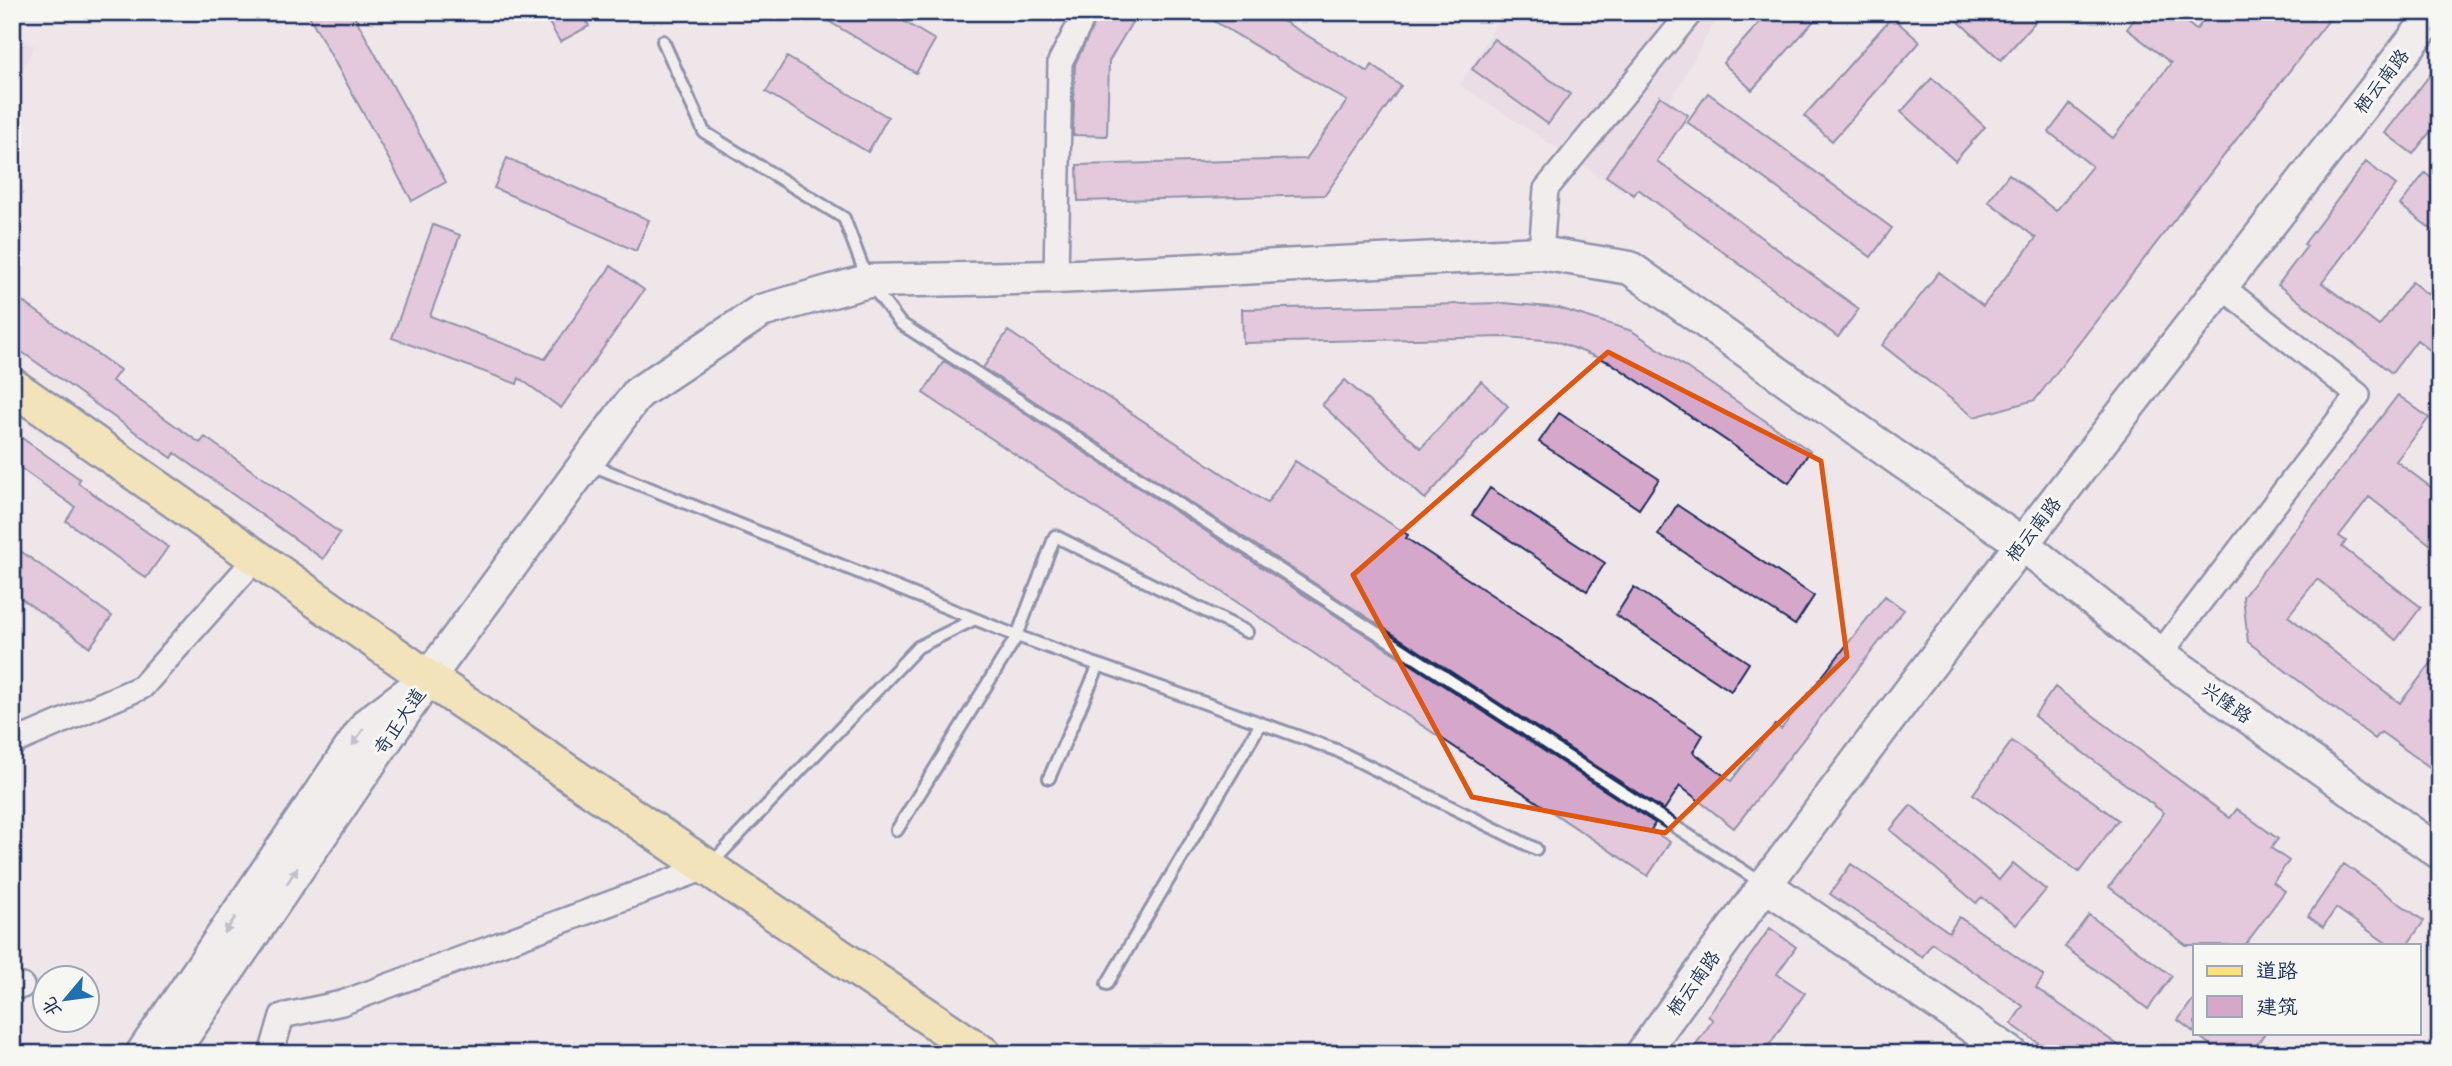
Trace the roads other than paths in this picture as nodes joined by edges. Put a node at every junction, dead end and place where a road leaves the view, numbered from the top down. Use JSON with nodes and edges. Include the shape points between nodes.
{"nodes":[{"id":1,"x":1086,"y":12,"type":"edge"},
{"id":2,"x":1691,"y":12,"type":"edge"},
{"id":3,"x":2435,"y":12,"type":"edge"},
{"id":4,"x":663,"y":41,"type":"dead end"},
{"id":5,"x":1541,"y":253,"type":"junction"},
{"id":6,"x":1056,"y":277,"type":"junction"},
{"id":7,"x":868,"y":281,"type":"junction"},
{"id":8,"x":2221,"y":286,"type":"junction"},
{"id":9,"x":12,"y":386,"type":"edge"},
{"id":10,"x":586,"y":463,"type":"junction"},
{"id":11,"x":2021,"y":543,"type":"junction"},
{"id":12,"x":257,"y":557,"type":"junction"},
{"id":13,"x":975,"y":619,"type":"junction"},
{"id":14,"x":1247,"y":632,"type":"dead end"},
{"id":15,"x":1017,"y":636,"type":"junction"},
{"id":16,"x":2160,"y":654,"type":"junction"},
{"id":17,"x":1099,"y":665,"type":"junction"},
{"id":18,"x":428,"y":677,"type":"junction"},
{"id":19,"x":1262,"y":723,"type":"junction"},
{"id":20,"x":12,"y":743,"type":"edge"},
{"id":21,"x":1049,"y":778,"type":"dead end"},
{"id":22,"x":897,"y":830,"type":"dead end"},
{"id":23,"x":1536,"y":849,"type":"dead end"},
{"id":24,"x":2440,"y":853,"type":"edge"},
{"id":25,"x":708,"y":867,"type":"junction"},
{"id":26,"x":1764,"y":884,"type":"junction"},
{"id":27,"x":1107,"y":984,"type":"dead end"},
{"id":28,"x":142,"y":1054,"type":"edge"},
{"id":29,"x":171,"y":1054,"type":"edge"},
{"id":30,"x":271,"y":1054,"type":"edge"},
{"id":31,"x":983,"y":1054,"type":"edge"},
{"id":32,"x":1642,"y":1054,"type":"edge"},
{"id":33,"x":2012,"y":1054,"type":"edge"}],
"edges":[{"from":1,"to":6,"type":"street","via":[[1060,62]]},
{"from":2,"to":5,"type":"street","via":[[1546,189]]},
{"from":3,"to":8,"type":"street","name":"栖云南路"},
{"from":4,"to":7,"type":"lane","via":[[704,132],[844,218]]},
{"from":5,"to":6,"type":"street","name":"兴隆路"},
{"from":5,"to":11,"type":"street","name":"兴隆路","via":[[1630,268]]},
{"from":6,"to":7,"type":"street","name":"兴隆路"},
{"from":7,"to":10,"type":"street","name":"兴隆路","via":[[761,311],[638,393]]},
{"from":7,"to":26,"type":"lane","via":[[900,323]]},
{"from":8,"to":11,"type":"street","name":"栖云南路"},
{"from":8,"to":16,"type":"street","via":[[2358,395]]},
{"from":9,"to":12,"type":"main road"},
{"from":10,"to":13,"type":"lane"},
{"from":10,"to":18,"type":"street","name":"兴隆路"},
{"from":11,"to":16,"type":"street","name":"兴隆路"},
{"from":11,"to":26,"type":"street","name":"栖云南路"},
{"from":12,"to":18,"type":"main road"},
{"from":12,"to":20,"type":"street","via":[[142,687]]},
{"from":13,"to":15,"type":"lane"},
{"from":13,"to":25,"type":"lane","via":[[918,646]]},
{"from":14,"to":15,"type":"lane","via":[[1055,536]]},
{"from":15,"to":17,"type":"lane"},
{"from":15,"to":22,"type":"lane"},
{"from":16,"to":24,"type":"street","name":"兴隆路"},
{"from":17,"to":19,"type":"lane"},
{"from":17,"to":21,"type":"lane"},
{"from":18,"to":25,"type":"main road"},
{"from":18,"to":28,"type":"street","name":"奇正大道","one_way":true,"via":[[368,723]]},
{"from":29,"to":18,"type":"street","name":"奇正大道","one_way":true},
{"from":19,"to":23,"type":"lane","via":[[1336,750]]},
{"from":19,"to":27,"type":"lane"},
{"from":25,"to":30,"type":"street","via":[[342,1003],[282,1016]]},
{"from":25,"to":31,"type":"main road"},
{"from":26,"to":32,"type":"street","name":"栖云南路"},
{"from":26,"to":33,"type":"street"}]}
